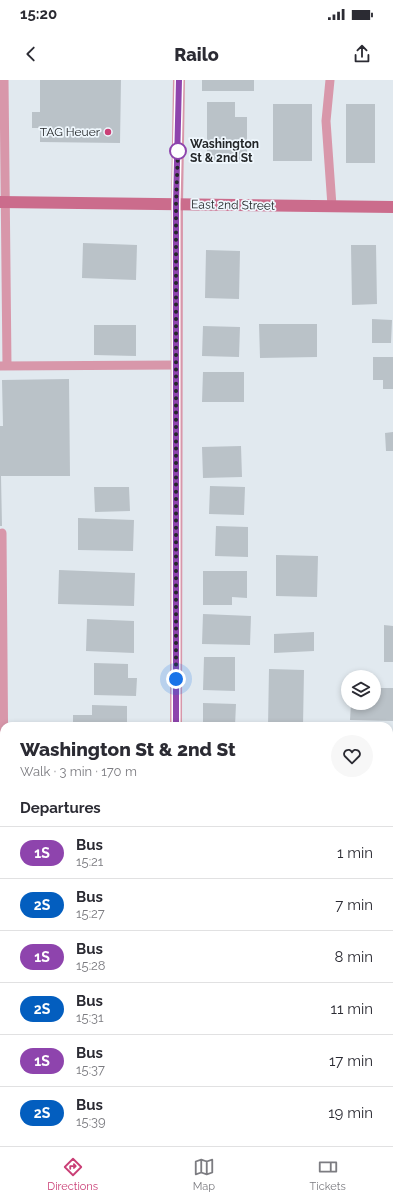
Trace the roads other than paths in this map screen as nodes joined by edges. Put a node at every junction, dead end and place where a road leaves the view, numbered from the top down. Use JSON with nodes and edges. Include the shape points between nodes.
{"nodes":[{"id":1,"x":4,"y":80,"type":"edge"},
{"id":2,"x":179,"y":80,"type":"edge"},
{"id":3,"x":330,"y":80,"type":"edge"},
{"id":4,"x":3,"y":202,"type":"edge"},
{"id":5,"x":176,"y":204,"type":"junction"},
{"id":6,"x":332,"y":206,"type":"junction"},
{"id":7,"x":393,"y":207,"type":"edge"},
{"id":8,"x":176,"y":365,"type":"junction"},
{"id":9,"x":4,"y":366,"type":"edge"},
{"id":10,"x":2,"y":533,"type":"dead end"},
{"id":11,"x":4,"y":722,"type":"edge"},
{"id":12,"x":176,"y":722,"type":"edge"}],
"edges":[{"from":1,"to":4,"type":"lane"},
{"from":2,"to":5,"type":"street"},
{"from":3,"to":6,"type":"lane","via":[[326,120]]},
{"from":4,"to":5,"type":"street","name":"East 2nd Street"},
{"from":4,"to":9,"type":"lane"},
{"from":5,"to":6,"type":"street","name":"East 2nd Street"},
{"from":5,"to":8,"type":"street"},
{"from":6,"to":7,"type":"street","name":"East 2nd Street"},
{"from":8,"to":9,"type":"lane"},
{"from":8,"to":12,"type":"street"},
{"from":10,"to":11,"type":"lane"}]}
